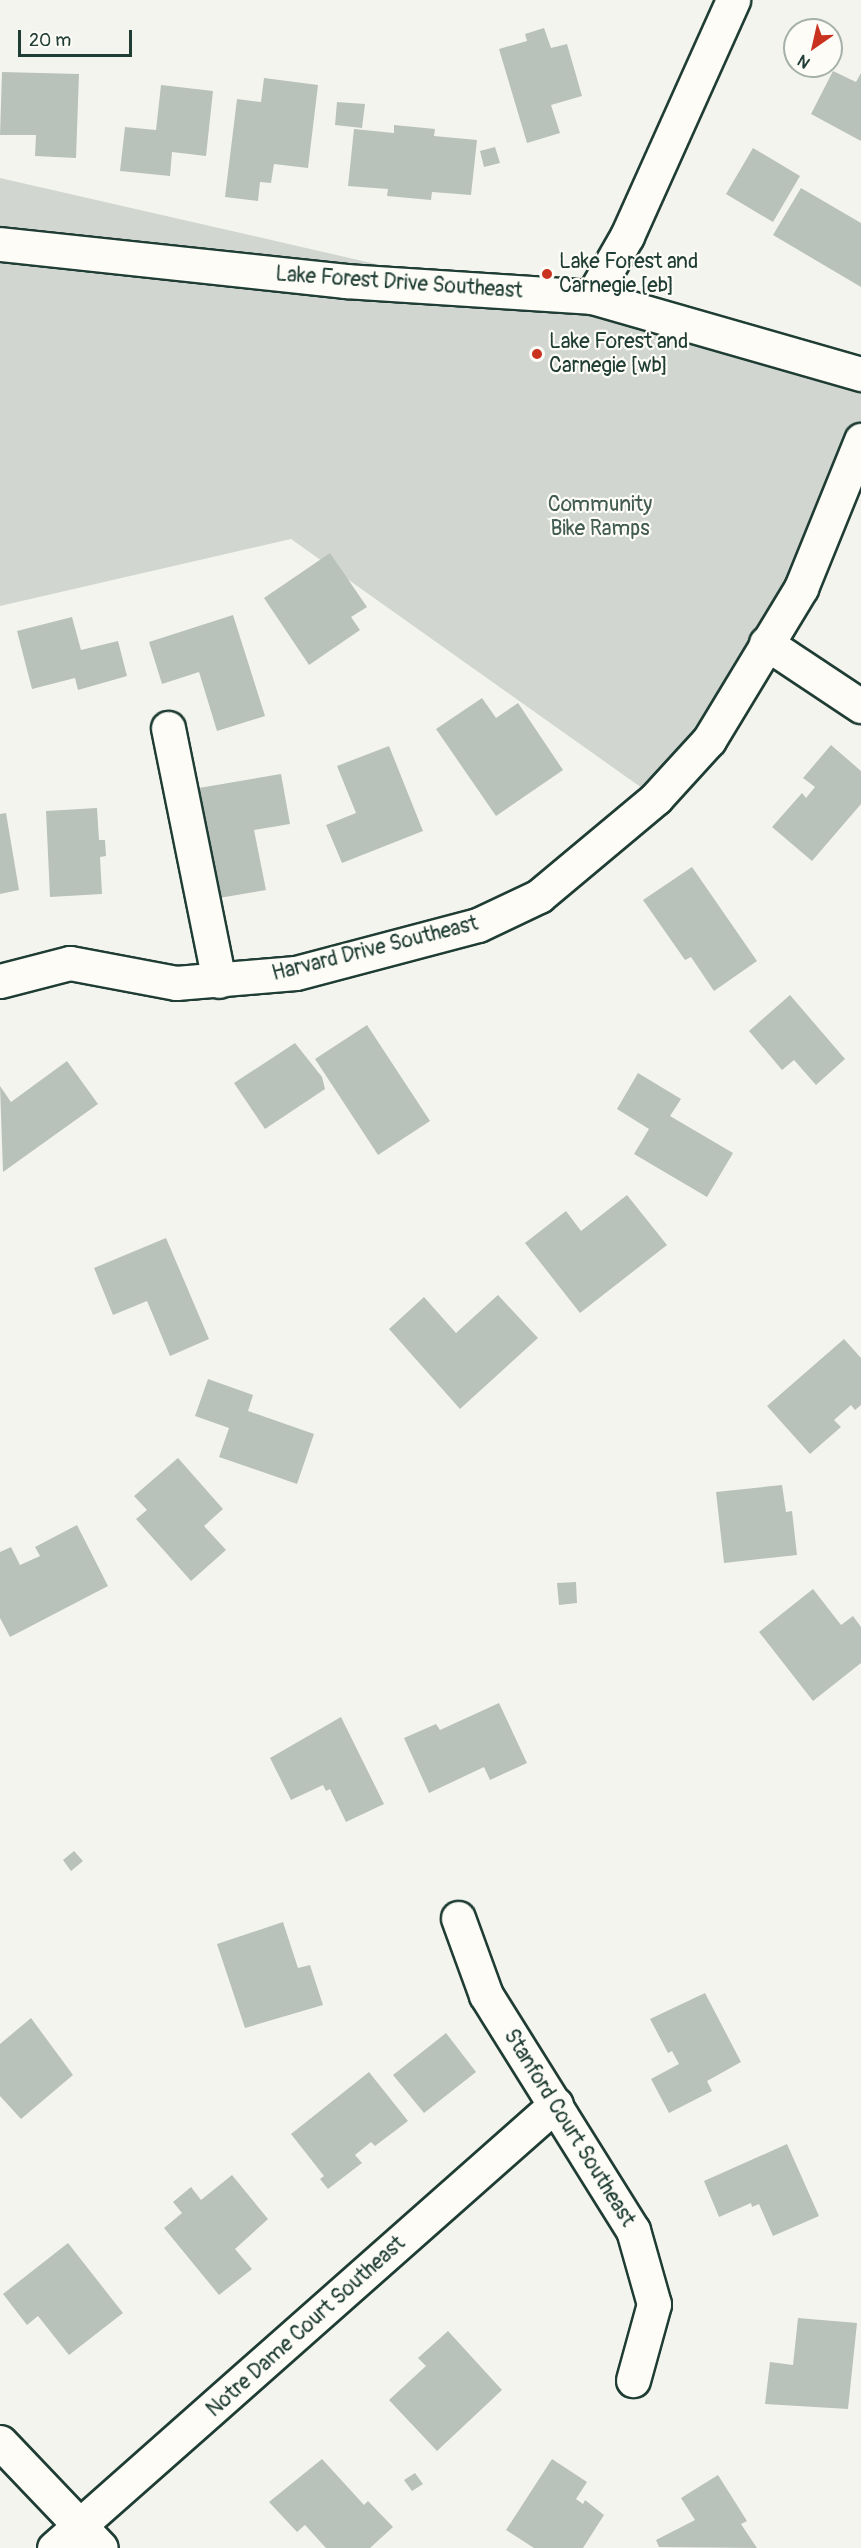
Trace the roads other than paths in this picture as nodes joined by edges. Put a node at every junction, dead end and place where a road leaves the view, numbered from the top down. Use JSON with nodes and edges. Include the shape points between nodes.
{"nodes":[{"id":1,"x":733,"y":0,"type":"edge"},
{"id":2,"x":0,"y":244,"type":"edge"},
{"id":3,"x":592,"y":297,"type":"junction"},
{"id":4,"x":861,"y":374,"type":"edge"},
{"id":5,"x":861,"y":440,"type":"edge"},
{"id":6,"x":766,"y":643,"type":"junction"},
{"id":7,"x":861,"y":706,"type":"edge"},
{"id":8,"x":168,"y":728,"type":"dead end"},
{"id":9,"x":0,"y":981,"type":"edge"},
{"id":10,"x":219,"y":981,"type":"junction"},
{"id":11,"x":458,"y":1918,"type":"dead end"},
{"id":12,"x":556,"y":2104,"type":"junction"},
{"id":13,"x":633,"y":2380,"type":"dead end"},
{"id":14,"x":0,"y":2442,"type":"edge"},
{"id":15,"x":92,"y":2538,"type":"edge"},
{"id":16,"x":54,"y":2548,"type":"edge"}],
"edges":[{"from":1,"to":3,"type":"street","via":[[627,236]]},
{"from":2,"to":3,"type":"street","name":"Lake Forest Drive Southeast","via":[[346,281]]},
{"from":3,"to":4,"type":"street","name":"Lake Forest Drive Southeast"},
{"from":5,"to":6,"type":"street","name":"Harvard Drive Southeast","via":[[801,588]]},
{"from":6,"to":7,"type":"street"},
{"from":6,"to":10,"type":"street","name":"Harvard Drive Southeast","via":[[709,740],[656,798],[539,896],[478,925],[381,951],[296,973]]},
{"from":8,"to":10,"type":"street"},
{"from":9,"to":10,"type":"street","name":"Harvard Drive Southeast","via":[[70,963],[176,983]]},
{"from":11,"to":12,"type":"street","name":"Stanford Court Southeast","via":[[486,1995]]},
{"from":12,"to":13,"type":"street","name":"Stanford Court Southeast","via":[[633,2230],[654,2304]]},
{"from":12,"to":15,"type":"street","name":"Notre Dame Court Southeast"},
{"from":14,"to":15,"type":"street"},
{"from":15,"to":16,"type":"street","name":"Notre Dame Court Southeast"}]}
